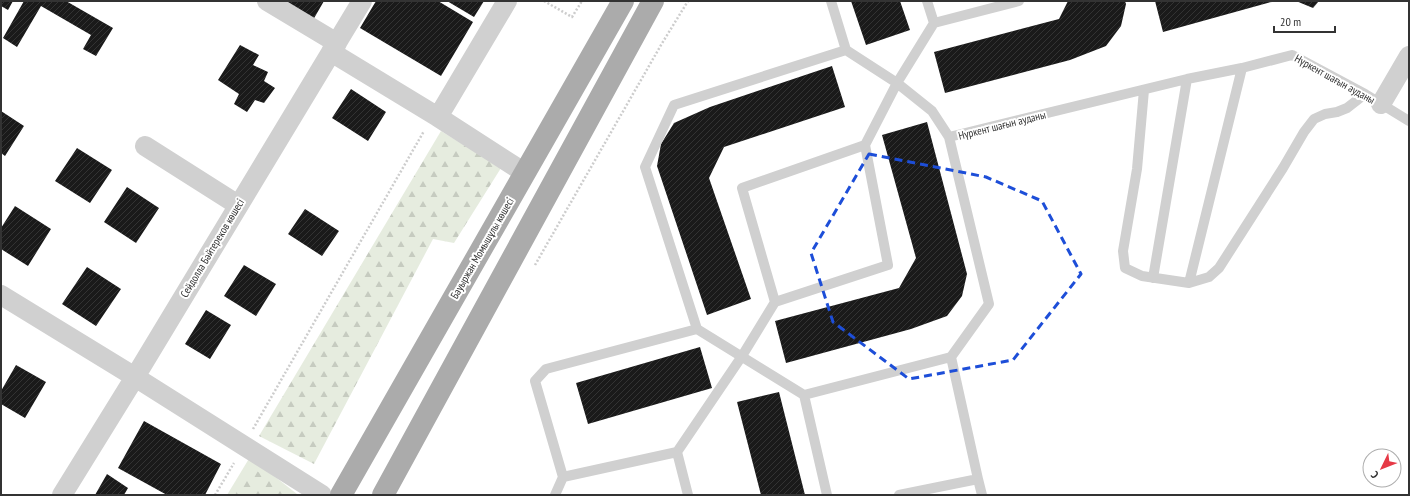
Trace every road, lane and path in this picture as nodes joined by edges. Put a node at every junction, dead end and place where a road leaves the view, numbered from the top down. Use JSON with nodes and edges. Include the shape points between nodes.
{"nodes":[{"id":1,"x":268,"y":1,"type":"edge"},
{"id":2,"x":362,"y":1,"type":"edge"},
{"id":3,"x":507,"y":1,"type":"edge"},
{"id":4,"x":544,"y":1,"type":"edge"},
{"id":5,"x":582,"y":1,"type":"edge"},
{"id":6,"x":623,"y":1,"type":"edge"},
{"id":7,"x":653,"y":1,"type":"edge"},
{"id":8,"x":688,"y":1,"type":"edge"},
{"id":9,"x":831,"y":1,"type":"edge"},
{"id":10,"x":927,"y":1,"type":"edge"},
{"id":11,"x":1019,"y":1,"type":"edge"},
{"id":12,"x":934,"y":23,"type":"junction"},
{"id":13,"x":334,"y":47,"type":"junction"},
{"id":14,"x":846,"y":50,"type":"junction"},
{"id":15,"x":1409,"y":56,"type":"edge"},
{"id":16,"x":1242,"y":68,"type":"junction"},
{"id":17,"x":1187,"y":79,"type":"junction"},
{"id":18,"x":897,"y":83,"type":"junction"},
{"id":19,"x":1144,"y":90,"type":"junction"},
{"id":20,"x":1373,"y":99,"type":"junction"},
{"id":21,"x":435,"y":116,"type":"junction"},
{"id":22,"x":1409,"y":121,"type":"edge"},
{"id":23,"x":949,"y":138,"type":"junction"},
{"id":24,"x":865,"y":145,"type":"junction"},
{"id":25,"x":145,"y":146,"type":"dead end"},
{"id":26,"x":524,"y":173,"type":"junction"},
{"id":27,"x":238,"y":205,"type":"junction"},
{"id":28,"x":532,"y":271,"type":"dead end"},
{"id":29,"x":1153,"y":278,"type":"junction"},
{"id":30,"x":1189,"y":283,"type":"junction"},
{"id":31,"x":1,"y":295,"type":"edge"},
{"id":32,"x":775,"y":302,"type":"junction"},
{"id":33,"x":697,"y":329,"type":"junction"},
{"id":34,"x":742,"y":356,"type":"junction"},
{"id":35,"x":951,"y":357,"type":"junction"},
{"id":36,"x":135,"y":377,"type":"junction"},
{"id":37,"x":804,"y":395,"type":"junction"},
{"id":38,"x":244,"y":446,"type":"junction"},
{"id":39,"x":677,"y":452,"type":"junction"},
{"id":40,"x":563,"y":477,"type":"junction"},
{"id":41,"x":978,"y":479,"type":"junction"},
{"id":42,"x":62,"y":495,"type":"edge"},
{"id":43,"x":215,"y":495,"type":"edge"},
{"id":44,"x":322,"y":495,"type":"edge"},
{"id":45,"x":341,"y":495,"type":"edge"},
{"id":46,"x":382,"y":495,"type":"edge"},
{"id":47,"x":555,"y":495,"type":"edge"},
{"id":48,"x":688,"y":495,"type":"edge"},
{"id":49,"x":827,"y":495,"type":"edge"},
{"id":50,"x":900,"y":495,"type":"edge"},
{"id":51,"x":982,"y":495,"type":"edge"}],
"edges":[{"from":1,"to":13,"type":"street"},
{"from":2,"to":13,"type":"street","name":"Сейдолла Бәйтереков көшесі"},
{"from":3,"to":21,"type":"street"},
{"from":4,"to":5,"type":"path","via":[[572,17]]},
{"from":6,"to":26,"type":"main road","name":"Бауыржан Момышұлы көшесі"},
{"from":7,"to":46,"type":"main road"},
{"from":8,"to":28,"type":"path"},
{"from":9,"to":14,"type":"lane"},
{"from":10,"to":12,"type":"lane"},
{"from":11,"to":12,"type":"lane"},
{"from":12,"to":18,"type":"lane"},
{"from":13,"to":21,"type":"street"},
{"from":13,"to":27,"type":"street","name":"Сейдолла Бәйтереков көшесі"},
{"from":14,"to":18,"type":"lane"},
{"from":14,"to":33,"type":"lane","via":[[674,105],[645,167]]},
{"from":15,"to":20,"type":"street","name":"Нүркент шағын ауданы"},
{"from":16,"to":17,"type":"lane","name":"Нүркент шағын ауданы"},
{"from":16,"to":20,"type":"lane","name":"Нүркент шағын ауданы","via":[[1292,55]]},
{"from":16,"to":30,"type":"lane"},
{"from":17,"to":19,"type":"lane","name":"Нүркент шағын ауданы"},
{"from":17,"to":29,"type":"lane"},
{"from":18,"to":23,"type":"lane","via":[[932,111]]},
{"from":18,"to":24,"type":"lane"},
{"from":19,"to":23,"type":"lane","name":"Нүркент шағын ауданы"},
{"from":19,"to":29,"type":"lane","via":[[1137,169],[1123,251],[1125,268]]},
{"from":20,"to":22,"type":"lane","name":"Нүркент шағын ауданы"},
{"from":20,"to":30,"type":"lane","via":[[1314,119],[1219,268],[1209,277]]},
{"from":21,"to":26,"type":"street"},
{"from":21,"to":38,"type":"path"},
{"from":23,"to":35,"type":"lane","name":"Нүркент шағын ауданы","via":[[989,304]]},
{"from":24,"to":32,"type":"lane","via":[[888,265]]},
{"from":24,"to":32,"type":"lane","via":[[742,188]]},
{"from":25,"to":27,"type":"street"},
{"from":26,"to":45,"type":"main road","name":"Бауыржан Момышұлы көшесі"},
{"from":27,"to":36,"type":"street","name":"Сейдолла Бәйтереков көшесі"},
{"from":29,"to":30,"type":"lane"},
{"from":31,"to":36,"type":"street"},
{"from":32,"to":34,"type":"lane"},
{"from":33,"to":34,"type":"lane"},
{"from":33,"to":40,"type":"lane","via":[[546,369],[535,382]]},
{"from":34,"to":37,"type":"lane"},
{"from":34,"to":39,"type":"lane"},
{"from":35,"to":37,"type":"lane"},
{"from":35,"to":41,"type":"lane"},
{"from":36,"to":38,"type":"street"},
{"from":36,"to":42,"type":"street","name":"Сейдолла Бәйтереков көшесі"},
{"from":37,"to":49,"type":"lane"},
{"from":38,"to":43,"type":"path"},
{"from":38,"to":44,"type":"street"},
{"from":39,"to":40,"type":"lane"},
{"from":39,"to":48,"type":"lane"},
{"from":40,"to":47,"type":"lane"},
{"from":41,"to":50,"type":"lane"},
{"from":41,"to":51,"type":"lane"}]}
